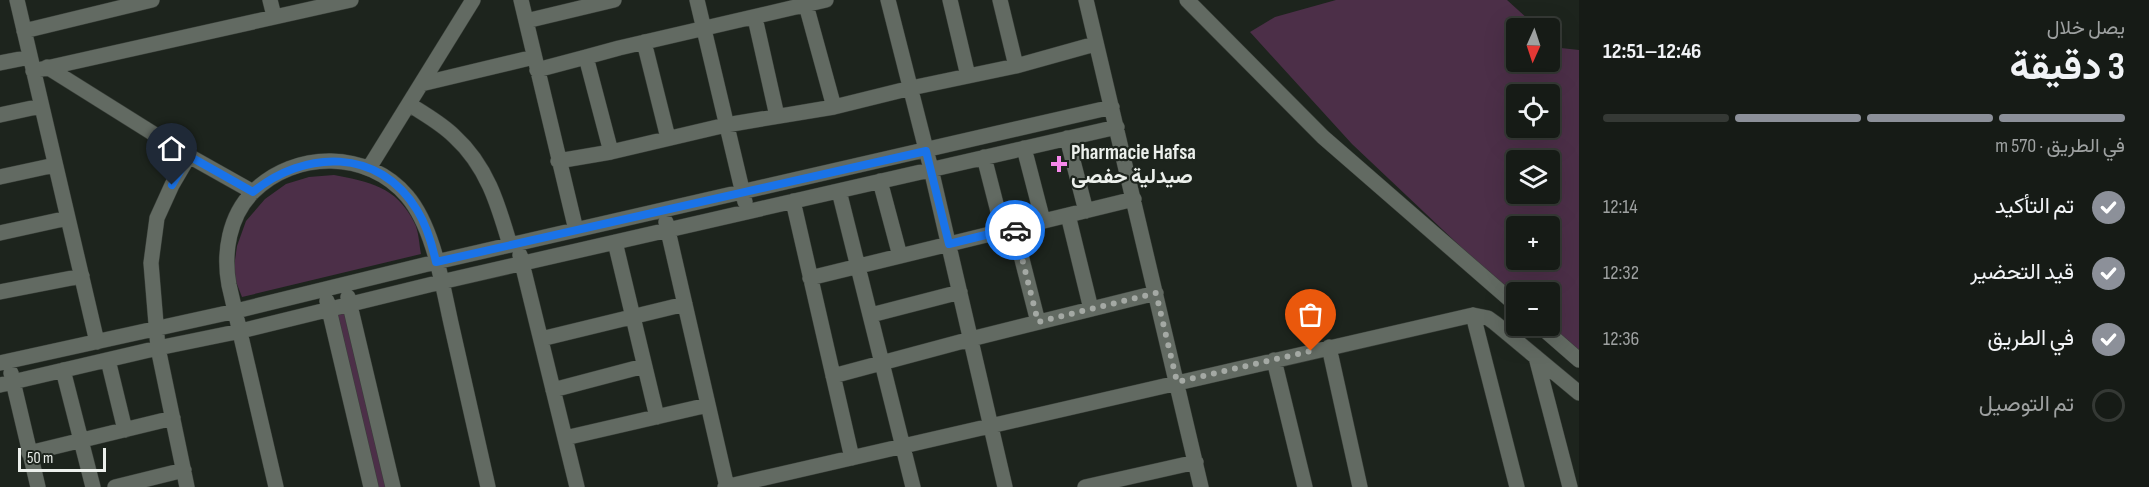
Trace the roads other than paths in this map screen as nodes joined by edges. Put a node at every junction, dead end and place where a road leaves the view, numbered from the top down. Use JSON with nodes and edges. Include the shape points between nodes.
{"nodes":[{"id":1,"x":17,"y":0,"type":"edge"},
{"id":2,"x":152,"y":0,"type":"edge"},
{"id":3,"x":270,"y":0,"type":"edge"},
{"id":4,"x":351,"y":0,"type":"edge"},
{"id":5,"x":473,"y":0,"type":"edge"},
{"id":6,"x":521,"y":0,"type":"edge"},
{"id":7,"x":614,"y":0,"type":"edge"},
{"id":8,"x":697,"y":0,"type":"edge"},
{"id":9,"x":826,"y":0,"type":"edge"},
{"id":10,"x":888,"y":0,"type":"edge"},
{"id":11,"x":950,"y":0,"type":"edge"},
{"id":12,"x":1000,"y":0,"type":"edge"},
{"id":13,"x":1086,"y":0,"type":"edge"},
{"id":14,"x":1187,"y":0,"type":"edge"},
{"id":15,"x":806,"y":5,"type":"junction"},
{"id":16,"x":274,"y":16,"type":"junction"},
{"id":17,"x":754,"y":18,"type":"junction"},
{"id":18,"x":526,"y":21,"type":"junction"},
{"id":19,"x":704,"y":29,"type":"junction"},
{"id":20,"x":24,"y":31,"type":"junction"},
{"id":21,"x":644,"y":42,"type":"junction"},
{"id":22,"x":1095,"y":44,"type":"junction"},
{"id":23,"x":586,"y":57,"type":"junction"},
{"id":24,"x":0,"y":63,"type":"edge"},
{"id":25,"x":535,"y":64,"type":"junction"},
{"id":26,"x":37,"y":65,"type":"junction"},
{"id":27,"x":1016,"y":66,"type":"junction"},
{"id":28,"x":968,"y":76,"type":"junction"},
{"id":29,"x":421,"y":84,"type":"junction"},
{"id":30,"x":911,"y":88,"type":"junction"},
{"id":31,"x":409,"y":104,"type":"junction"},
{"id":32,"x":41,"y":106,"type":"junction"},
{"id":33,"x":834,"y":107,"type":"junction"},
{"id":34,"x":1112,"y":107,"type":"junction"},
{"id":35,"x":0,"y":115,"type":"edge"},
{"id":36,"x":777,"y":116,"type":"junction"},
{"id":37,"x":726,"y":125,"type":"junction"},
{"id":38,"x":1117,"y":127,"type":"junction"},
{"id":39,"x":668,"y":138,"type":"junction"},
{"id":40,"x":1068,"y":138,"type":"junction"},
{"id":41,"x":1024,"y":148,"type":"junction"},
{"id":42,"x":926,"y":151,"type":"junction"},
{"id":43,"x":611,"y":152,"type":"junction"},
{"id":44,"x":189,"y":156,"type":"junction"},
{"id":45,"x":984,"y":157,"type":"junction"},
{"id":46,"x":558,"y":160,"type":"junction"},
{"id":47,"x":55,"y":165,"type":"junction"},
{"id":48,"x":369,"y":168,"type":"junction"},
{"id":49,"x":931,"y":169,"type":"junction"},
{"id":50,"x":0,"y":177,"type":"edge"},
{"id":51,"x":880,"y":181,"type":"junction"},
{"id":52,"x":839,"y":191,"type":"junction"},
{"id":53,"x":253,"y":192,"type":"junction"},
{"id":54,"x":742,"y":192,"type":"junction"},
{"id":55,"x":1134,"y":199,"type":"junction"},
{"id":56,"x":793,"y":201,"type":"junction"},
{"id":57,"x":663,"y":210,"type":"junction"},
{"id":58,"x":1086,"y":211,"type":"junction"},
{"id":59,"x":747,"y":212,"type":"junction"},
{"id":60,"x":1068,"y":215,"type":"junction"},
{"id":61,"x":68,"y":218,"type":"junction"},
{"id":62,"x":1043,"y":221,"type":"junction"},
{"id":63,"x":1009,"y":229,"type":"junction"},
{"id":64,"x":576,"y":230,"type":"junction"},
{"id":65,"x":668,"y":230,"type":"junction"},
{"id":66,"x":0,"y":233,"type":"edge"},
{"id":67,"x":615,"y":242,"type":"junction"},
{"id":68,"x":514,"y":244,"type":"junction"},
{"id":69,"x":949,"y":244,"type":"junction"},
{"id":70,"x":900,"y":256,"type":"junction"},
{"id":71,"x":436,"y":262,"type":"junction"},
{"id":72,"x":522,"y":264,"type":"junction"},
{"id":73,"x":858,"y":266,"type":"junction"},
{"id":74,"x":82,"y":276,"type":"junction"},
{"id":75,"x":810,"y":278,"type":"junction"},
{"id":76,"x":441,"y":282,"type":"junction"},
{"id":77,"x":345,"y":284,"type":"junction"},
{"id":78,"x":324,"y":289,"type":"junction"},
{"id":79,"x":960,"y":291,"type":"junction"},
{"id":80,"x":0,"y":292,"type":"edge"},
{"id":81,"x":1156,"y":293,"type":"junction"},
{"id":82,"x":1506,"y":296,"type":"edge"},
{"id":83,"x":685,"y":304,"type":"junction"},
{"id":84,"x":350,"y":306,"type":"junction"},
{"id":85,"x":1091,"y":309,"type":"junction"},
{"id":86,"x":236,"y":311,"type":"junction"},
{"id":87,"x":329,"y":311,"type":"junction"},
{"id":88,"x":871,"y":315,"type":"junction"},
{"id":89,"x":1473,"y":315,"type":"junction"},
{"id":90,"x":632,"y":317,"type":"junction"},
{"id":91,"x":1038,"y":322,"type":"junction"},
{"id":92,"x":156,"y":328,"type":"junction"},
{"id":93,"x":241,"y":332,"type":"junction"},
{"id":94,"x":1551,"y":336,"type":"edge"},
{"id":95,"x":541,"y":339,"type":"junction"},
{"id":96,"x":971,"y":339,"type":"junction"},
{"id":97,"x":97,"y":342,"type":"junction"},
{"id":98,"x":1329,"y":347,"type":"junction"},
{"id":99,"x":158,"y":348,"type":"junction"},
{"id":100,"x":1536,"y":357,"type":"junction"},
{"id":101,"x":108,"y":360,"type":"junction"},
{"id":102,"x":1274,"y":360,"type":"junction"},
{"id":103,"x":1579,"y":360,"type":"edge"},
{"id":104,"x":4,"y":362,"type":"edge"},
{"id":105,"x":883,"y":363,"type":"junction"},
{"id":106,"x":644,"y":366,"type":"junction"},
{"id":107,"x":63,"y":370,"type":"junction"},
{"id":108,"x":833,"y":376,"type":"junction"},
{"id":109,"x":1177,"y":382,"type":"junction"},
{"id":110,"x":6,"y":384,"type":"edge"},
{"id":111,"x":554,"y":390,"type":"junction"},
{"id":112,"x":1579,"y":393,"type":"edge"},
{"id":113,"x":708,"y":405,"type":"junction"},
{"id":114,"x":657,"y":417,"type":"junction"},
{"id":115,"x":173,"y":418,"type":"junction"},
{"id":116,"x":990,"y":426,"type":"junction"},
{"id":117,"x":125,"y":430,"type":"junction"},
{"id":118,"x":565,"y":438,"type":"junction"},
{"id":119,"x":81,"y":440,"type":"junction"},
{"id":120,"x":903,"y":446,"type":"junction"},
{"id":121,"x":29,"y":453,"type":"junction"},
{"id":122,"x":852,"y":458,"type":"junction"},
{"id":123,"x":1196,"y":462,"type":"junction"},
{"id":124,"x":184,"y":470,"type":"junction"},
{"id":125,"x":38,"y":487,"type":"edge"},
{"id":126,"x":93,"y":487,"type":"edge"},
{"id":127,"x":115,"y":487,"type":"edge"},
{"id":128,"x":187,"y":487,"type":"edge"},
{"id":129,"x":276,"y":487,"type":"edge"},
{"id":130,"x":371,"y":487,"type":"edge"},
{"id":131,"x":393,"y":487,"type":"edge"},
{"id":132,"x":488,"y":487,"type":"edge"},
{"id":133,"x":577,"y":487,"type":"edge"},
{"id":134,"x":726,"y":487,"type":"edge"},
{"id":135,"x":913,"y":487,"type":"edge"},
{"id":136,"x":1005,"y":487,"type":"edge"},
{"id":137,"x":1085,"y":487,"type":"edge"},
{"id":138,"x":1201,"y":487,"type":"edge"},
{"id":139,"x":1305,"y":487,"type":"edge"},
{"id":140,"x":1360,"y":487,"type":"edge"},
{"id":141,"x":1517,"y":487,"type":"edge"},
{"id":142,"x":1570,"y":487,"type":"edge"}],
"edges":[{"from":1,"to":20,"type":"street"},
{"from":2,"to":20,"type":"street"},
{"from":3,"to":16,"type":"street"},
{"from":4,"to":16,"type":"street"},
{"from":5,"to":29,"type":"street"},
{"from":6,"to":18,"type":"street"},
{"from":7,"to":18,"type":"street"},
{"from":8,"to":19,"type":"street"},
{"from":9,"to":15,"type":"street"},
{"from":10,"to":30,"type":"street"},
{"from":11,"to":28,"type":"street"},
{"from":12,"to":27,"type":"street"},
{"from":13,"to":22,"type":"street"},
{"from":14,"to":82,"type":"street","via":[[1323,137]]},
{"from":15,"to":17,"type":"street"},
{"from":15,"to":33,"type":"street"},
{"from":16,"to":26,"type":"street"},
{"from":17,"to":19,"type":"street"},
{"from":17,"to":36,"type":"street"},
{"from":18,"to":25,"type":"street"},
{"from":19,"to":21,"type":"street"},
{"from":19,"to":37,"type":"street"},
{"from":20,"to":26,"type":"street"},
{"from":21,"to":23,"type":"street"},
{"from":21,"to":39,"type":"street"},
{"from":22,"to":27,"type":"street"},
{"from":22,"to":34,"type":"street"},
{"from":23,"to":25,"type":"street"},
{"from":23,"to":43,"type":"street"},
{"from":24,"to":26,"type":"street"},
{"from":25,"to":29,"type":"street"},
{"from":25,"to":46,"type":"street"},
{"from":26,"to":32,"type":"street"},
{"from":26,"to":44,"type":"street"},
{"from":27,"to":28,"type":"street"},
{"from":28,"to":30,"type":"street"},
{"from":29,"to":31,"type":"street"},
{"from":30,"to":33,"type":"street"},
{"from":30,"to":42,"type":"street"},
{"from":31,"to":48,"type":"street"},
{"from":31,"to":68,"type":"street","via":[[453,134],[475,159],[492,188]]},
{"from":32,"to":35,"type":"street"},
{"from":32,"to":47,"type":"street"},
{"from":33,"to":36,"type":"street"},
{"from":34,"to":38,"type":"street"},
{"from":34,"to":42,"type":"street"},
{"from":36,"to":37,"type":"street"},
{"from":37,"to":39,"type":"street"},
{"from":37,"to":54,"type":"street"},
{"from":38,"to":40,"type":"street"},
{"from":38,"to":55,"type":"street"},
{"from":39,"to":43,"type":"street"},
{"from":40,"to":41,"type":"street"},
{"from":40,"to":58,"type":"street"},
{"from":41,"to":45,"type":"street"},
{"from":41,"to":62,"type":"street"},
{"from":42,"to":49,"type":"street"},
{"from":42,"to":54,"type":"street"},
{"from":43,"to":46,"type":"street"},
{"from":44,"to":53,"type":"street"},
{"from":44,"to":92,"type":"street","via":[[163,204],[154,232],[151,263]]},
{"from":45,"to":49,"type":"street"},
{"from":45,"to":63,"type":"street"},
{"from":46,"to":64,"type":"street"},
{"from":47,"to":50,"type":"street"},
{"from":47,"to":61,"type":"street"},
{"from":48,"to":53,"type":"street","via":[[339,161],[309,163],[280,173]]},
{"from":48,"to":71,"type":"street","via":[[397,185],[417,209]]},
{"from":49,"to":51,"type":"street"},
{"from":49,"to":69,"type":"street"},
{"from":51,"to":52,"type":"street"},
{"from":51,"to":70,"type":"street"},
{"from":52,"to":56,"type":"street"},
{"from":52,"to":73,"type":"street"},
{"from":53,"to":86,"type":"street","via":[[237,217],[227,245],[227,274]]},
{"from":54,"to":57,"type":"street"},
{"from":54,"to":59,"type":"street"},
{"from":55,"to":58,"type":"street"},
{"from":55,"to":81,"type":"street"},
{"from":56,"to":59,"type":"street"},
{"from":56,"to":75,"type":"street"},
{"from":57,"to":64,"type":"street"},
{"from":57,"to":65,"type":"street"},
{"from":58,"to":60,"type":"street"},
{"from":59,"to":65,"type":"street"},
{"from":60,"to":62,"type":"street"},
{"from":60,"to":85,"type":"street"},
{"from":61,"to":66,"type":"street"},
{"from":61,"to":74,"type":"street"},
{"from":62,"to":63,"type":"street"},
{"from":63,"to":69,"type":"street"},
{"from":63,"to":91,"type":"street"},
{"from":64,"to":68,"type":"street"},
{"from":65,"to":67,"type":"street"},
{"from":65,"to":83,"type":"street"},
{"from":67,"to":72,"type":"street"},
{"from":67,"to":90,"type":"street"},
{"from":68,"to":71,"type":"street"},
{"from":68,"to":72,"type":"street"},
{"from":69,"to":70,"type":"street"},
{"from":69,"to":79,"type":"street"},
{"from":70,"to":73,"type":"street"},
{"from":71,"to":76,"type":"street"},
{"from":71,"to":77,"type":"street"},
{"from":72,"to":76,"type":"street"},
{"from":72,"to":95,"type":"street"},
{"from":73,"to":75,"type":"street"},
{"from":73,"to":88,"type":"street"},
{"from":74,"to":80,"type":"street"},
{"from":74,"to":97,"type":"street"},
{"from":75,"to":108,"type":"street"},
{"from":76,"to":84,"type":"street"},
{"from":76,"to":132,"type":"street"},
{"from":77,"to":78,"type":"street"},
{"from":77,"to":84,"type":"street"},
{"from":78,"to":86,"type":"street"},
{"from":78,"to":87,"type":"street"},
{"from":79,"to":88,"type":"street"},
{"from":79,"to":96,"type":"street"},
{"from":81,"to":85,"type":"street"},
{"from":81,"to":109,"type":"street"},
{"from":83,"to":90,"type":"street"},
{"from":83,"to":113,"type":"street"},
{"from":84,"to":87,"type":"street"},
{"from":84,"to":131,"type":"street"},
{"from":85,"to":91,"type":"street"},
{"from":86,"to":92,"type":"street"},
{"from":86,"to":93,"type":"street"},
{"from":87,"to":93,"type":"street"},
{"from":87,"to":130,"type":"street"},
{"from":88,"to":105,"type":"street"},
{"from":89,"to":98,"type":"street"},
{"from":89,"to":100,"type":"street","via":[[1495,322]]},
{"from":89,"to":141,"type":"street"},
{"from":90,"to":95,"type":"street"},
{"from":90,"to":106,"type":"street"},
{"from":91,"to":96,"type":"street"},
{"from":92,"to":97,"type":"street"},
{"from":92,"to":99,"type":"street"},
{"from":93,"to":99,"type":"street"},
{"from":93,"to":129,"type":"street"},
{"from":94,"to":103,"type":"street"},
{"from":95,"to":111,"type":"street"},
{"from":96,"to":105,"type":"street"},
{"from":96,"to":116,"type":"street"},
{"from":97,"to":104,"type":"street"},
{"from":98,"to":102,"type":"street"},
{"from":98,"to":140,"type":"street"},
{"from":99,"to":101,"type":"street"},
{"from":99,"to":115,"type":"street"},
{"from":100,"to":112,"type":"street"},
{"from":100,"to":142,"type":"street"},
{"from":101,"to":107,"type":"street"},
{"from":101,"to":117,"type":"street"},
{"from":102,"to":109,"type":"street"},
{"from":102,"to":139,"type":"street"},
{"from":104,"to":110,"type":"street"},
{"from":105,"to":108,"type":"street"},
{"from":105,"to":120,"type":"street"},
{"from":106,"to":111,"type":"street"},
{"from":106,"to":114,"type":"street"},
{"from":107,"to":110,"type":"street"},
{"from":107,"to":119,"type":"street"},
{"from":108,"to":122,"type":"street"},
{"from":109,"to":116,"type":"street"},
{"from":109,"to":123,"type":"street"},
{"from":110,"to":121,"type":"street"},
{"from":111,"to":118,"type":"street"},
{"from":113,"to":114,"type":"street"},
{"from":113,"to":134,"type":"street"},
{"from":114,"to":118,"type":"street"},
{"from":115,"to":117,"type":"street"},
{"from":115,"to":124,"type":"street"},
{"from":116,"to":120,"type":"street"},
{"from":116,"to":136,"type":"street"},
{"from":117,"to":119,"type":"street"},
{"from":118,"to":133,"type":"street"},
{"from":119,"to":121,"type":"street"},
{"from":119,"to":126,"type":"street"},
{"from":120,"to":122,"type":"street"},
{"from":120,"to":135,"type":"street"},
{"from":121,"to":125,"type":"street"},
{"from":122,"to":134,"type":"street"},
{"from":123,"to":137,"type":"street"},
{"from":123,"to":138,"type":"street"},
{"from":124,"to":127,"type":"street"},
{"from":124,"to":128,"type":"street"}]}
